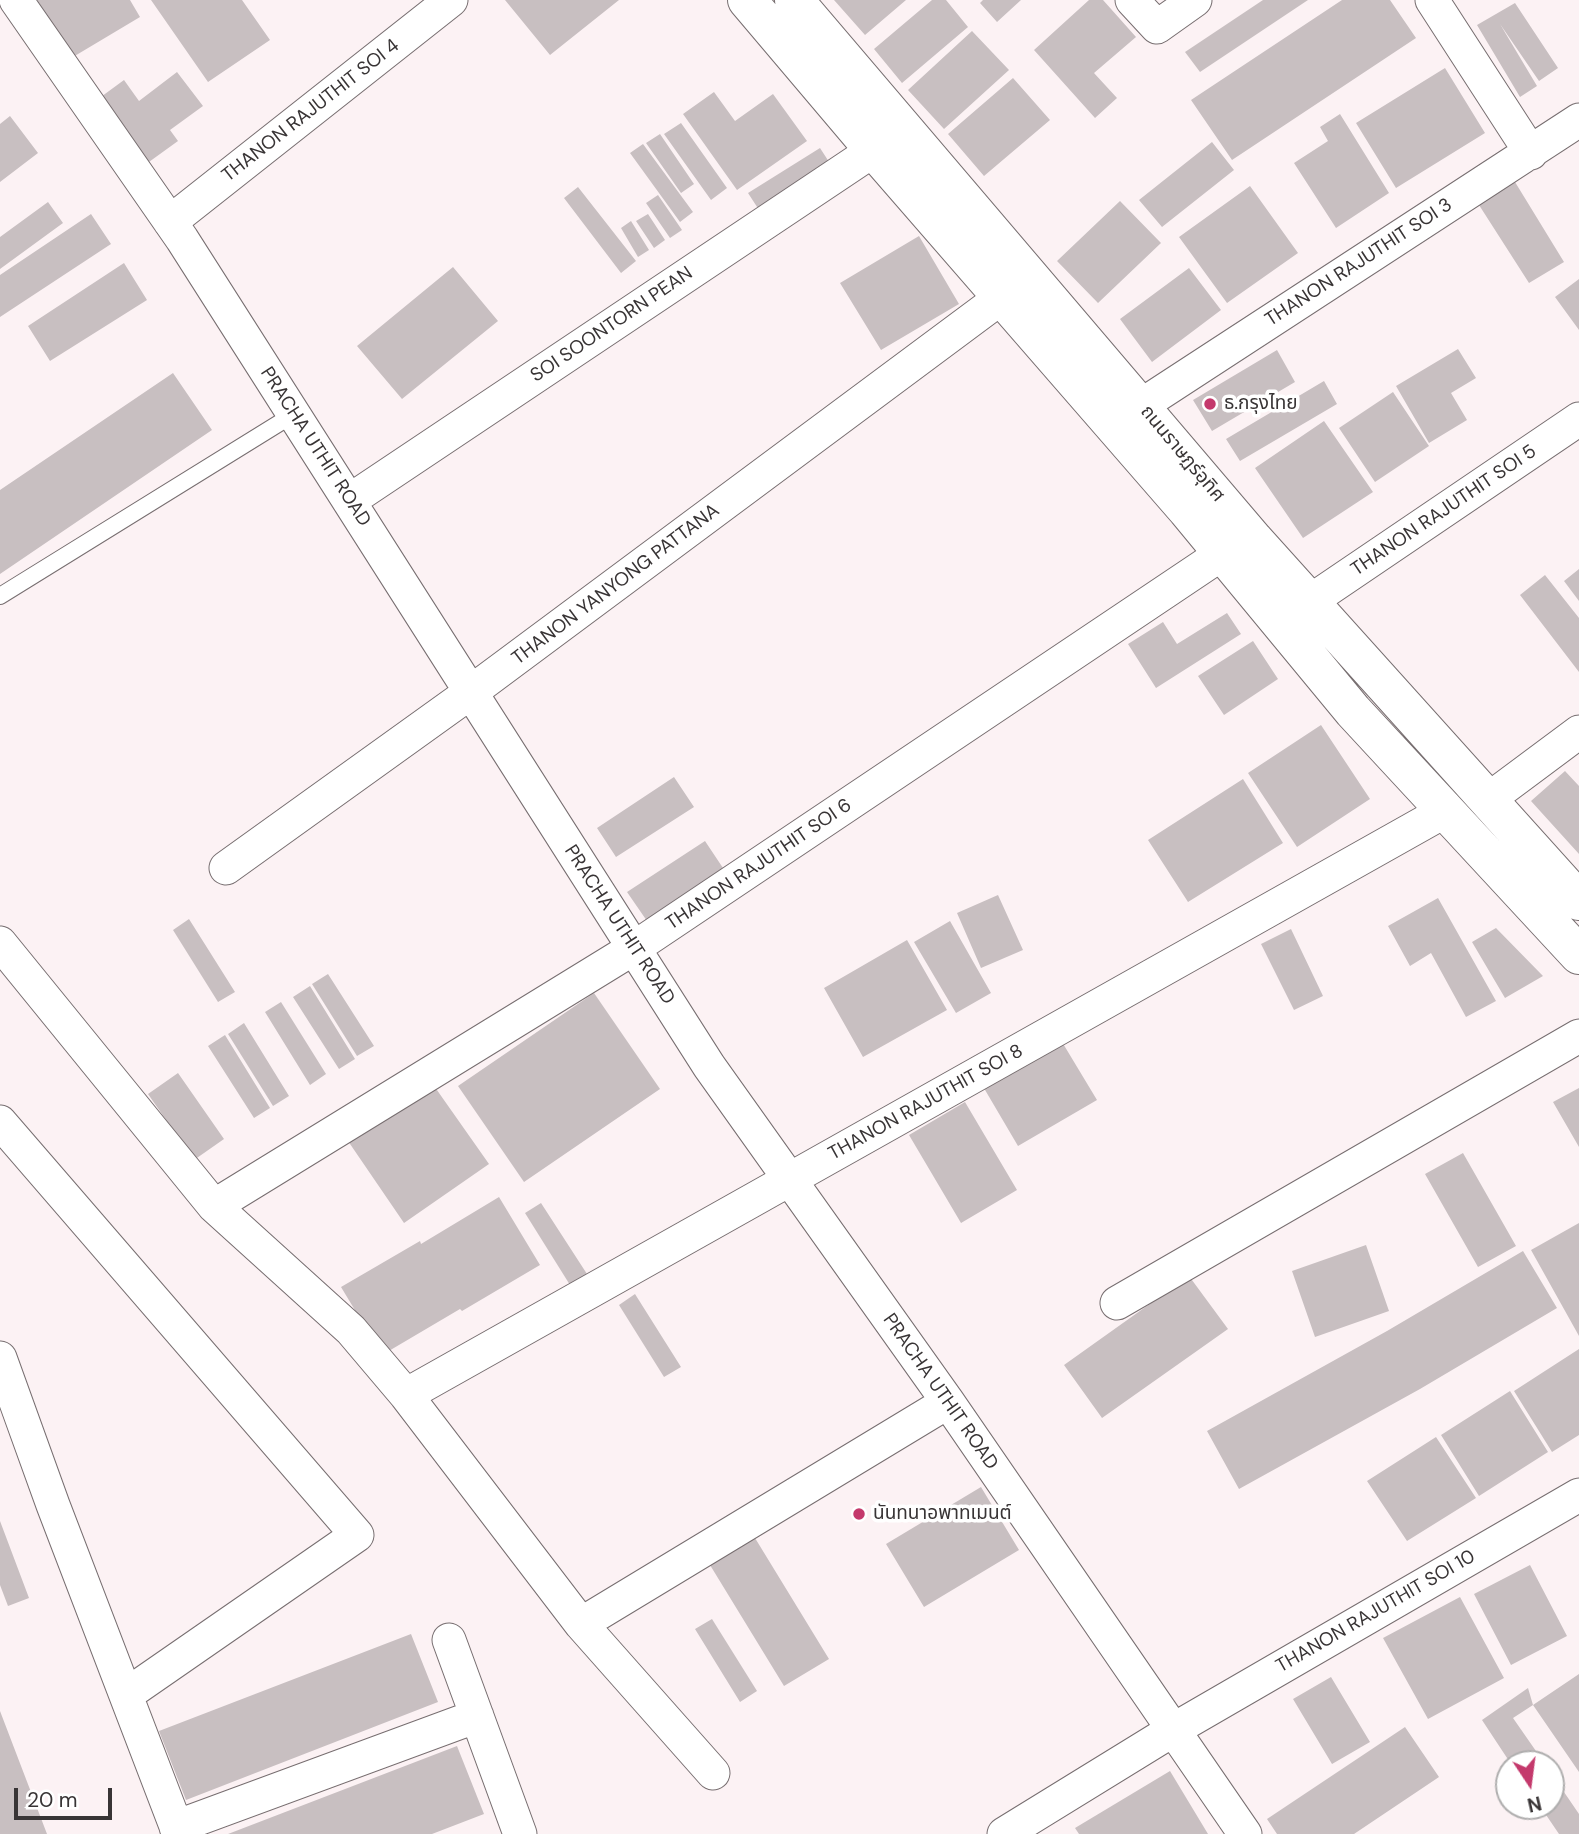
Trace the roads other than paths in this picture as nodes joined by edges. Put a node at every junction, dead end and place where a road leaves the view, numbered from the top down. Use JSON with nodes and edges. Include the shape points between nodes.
{"nodes":[{"id":1,"x":16,"y":0,"type":"edge"},
{"id":2,"x":451,"y":0,"type":"edge"},
{"id":3,"x":747,"y":0,"type":"edge"},
{"id":4,"x":794,"y":0,"type":"edge"},
{"id":5,"x":1132,"y":0,"type":"edge"},
{"id":6,"x":1195,"y":0,"type":"edge"},
{"id":7,"x":1432,"y":0,"type":"edge"},
{"id":8,"x":1579,"y":120,"type":"edge"},
{"id":9,"x":874,"y":150,"type":"junction"},
{"id":10,"x":1531,"y":153,"type":"junction"},
{"id":11,"x":170,"y":222,"type":"junction"},
{"id":12,"x":1016,"y":286,"type":"junction"},
{"id":13,"x":1144,"y":410,"type":"junction"},
{"id":14,"x":294,"y":414,"type":"junction"},
{"id":15,"x":1579,"y":419,"type":"edge"},
{"id":16,"x":349,"y":501,"type":"junction"},
{"id":17,"x":1223,"y":554,"type":"junction"},
{"id":18,"x":0,"y":596,"type":"edge"},
{"id":19,"x":1309,"y":602,"type":"junction"},
{"id":20,"x":471,"y":692,"type":"junction"},
{"id":21,"x":1579,"y":732,"type":"edge"},
{"id":22,"x":1489,"y":799,"type":"junction"},
{"id":23,"x":1445,"y":811,"type":"junction"},
{"id":24,"x":226,"y":868,"type":"dead end"},
{"id":25,"x":1579,"y":901,"type":"edge"},
{"id":26,"x":0,"y":943,"type":"edge"},
{"id":27,"x":634,"y":948,"type":"junction"},
{"id":28,"x":1579,"y":955,"type":"edge"},
{"id":29,"x":1579,"y":1036,"type":"edge"},
{"id":30,"x":0,"y":1122,"type":"edge"},
{"id":31,"x":789,"y":1180,"type":"junction"},
{"id":32,"x":214,"y":1206,"type":"junction"},
{"id":33,"x":1117,"y":1303,"type":"dead end"},
{"id":34,"x":0,"y":1358,"type":"edge"},
{"id":35,"x":406,"y":1395,"type":"junction"},
{"id":36,"x":948,"y":1402,"type":"junction"},
{"id":37,"x":1579,"y":1495,"type":"edge"},
{"id":38,"x":581,"y":1624,"type":"junction"},
{"id":39,"x":449,"y":1640,"type":"dead end"},
{"id":40,"x":126,"y":1695,"type":"junction"},
{"id":41,"x":477,"y":1716,"type":"junction"},
{"id":42,"x":1173,"y":1730,"type":"junction"},
{"id":43,"x":713,"y":1773,"type":"dead end"},
{"id":44,"x":1046,"y":1824,"type":"edge"},
{"id":45,"x":178,"y":1830,"type":"edge"},
{"id":46,"x":517,"y":1833,"type":"edge"},
{"id":47,"x":1004,"y":1834,"type":"edge"},
{"id":48,"x":1245,"y":1834,"type":"edge"}],
"edges":[{"from":1,"to":11,"type":"street","name":"PRACHA UTHIT ROAD"},
{"from":2,"to":11,"type":"street","name":"THANON RAJUTHIT SOI 4"},
{"from":3,"to":9,"type":"street"},
{"from":4,"to":12,"type":"street","name":"ถนนราษฏร์อุทิศ"},
{"from":5,"to":6,"type":"street","via":[[1157,27]]},
{"from":7,"to":10,"type":"street"},
{"from":8,"to":10,"type":"street","name":"THANON RAJUTHIT SOI 3"},
{"from":9,"to":12,"type":"street"},
{"from":9,"to":16,"type":"street","name":"SOI SOONTORN PEAN"},
{"from":10,"to":13,"type":"street","name":"THANON RAJUTHIT SOI 3","via":[[1148,401]]},
{"from":11,"to":14,"type":"street","name":"PRACHA UTHIT ROAD"},
{"from":12,"to":13,"type":"street","name":"ถนนราษฏร์อุทิศ"},
{"from":12,"to":17,"type":"street"},
{"from":12,"to":20,"type":"street","name":"THANON YANYONG PATTANA"},
{"from":13,"to":19,"type":"street","name":"ถนนราษฏร์อุทิศ"},
{"from":14,"to":16,"type":"street","name":"PRACHA UTHIT ROAD"},
{"from":14,"to":18,"type":"lane"},
{"from":15,"to":19,"type":"street","name":"THANON RAJUTHIT SOI 5"},
{"from":16,"to":20,"type":"street","name":"PRACHA UTHIT ROAD"},
{"from":17,"to":23,"type":"street","via":[[1353,711]]},
{"from":17,"to":27,"type":"street","name":"THANON RAJUTHIT SOI 6"},
{"from":19,"to":22,"type":"street","name":"ถนนราษฏร์อุทิศ"},
{"from":20,"to":24,"type":"street","name":"THANON YANYONG PATTANA"},
{"from":20,"to":27,"type":"street","name":"PRACHA UTHIT ROAD"},
{"from":21,"to":22,"type":"street"},
{"from":22,"to":25,"type":"street","name":"ถนนราษฏร์อุทิศ"},
{"from":23,"to":28,"type":"street"},
{"from":23,"to":31,"type":"street","name":"THANON RAJUTHIT SOI 8"},
{"from":26,"to":32,"type":"street"},
{"from":27,"to":31,"type":"street","name":"PRACHA UTHIT ROAD"},
{"from":27,"to":32,"type":"street","name":"THANON RAJUTHIT SOI 6"},
{"from":29,"to":33,"type":"street"},
{"from":30,"to":40,"type":"street","via":[[357,1535]]},
{"from":31,"to":35,"type":"street","name":"THANON RAJUTHIT SOI 8"},
{"from":31,"to":36,"type":"street","name":"PRACHA UTHIT ROAD"},
{"from":32,"to":35,"type":"street","via":[[351,1331]]},
{"from":34,"to":40,"type":"street"},
{"from":35,"to":38,"type":"street"},
{"from":36,"to":38,"type":"street"},
{"from":36,"to":42,"type":"street","name":"PRACHA UTHIT ROAD"},
{"from":37,"to":42,"type":"street","name":"THANON RAJUTHIT SOI 10"},
{"from":38,"to":43,"type":"street"},
{"from":39,"to":41,"type":"street"},
{"from":40,"to":45,"type":"street"},
{"from":41,"to":45,"type":"street"},
{"from":41,"to":46,"type":"street"},
{"from":42,"to":44,"type":"street","name":"THANON RAJUTHIT SOI 10"},
{"from":42,"to":48,"type":"street","name":"PRACHA UTHIT ROAD"},
{"from":44,"to":47,"type":"street","name":"THANON RAJUTHIT SOI 10"}]}
